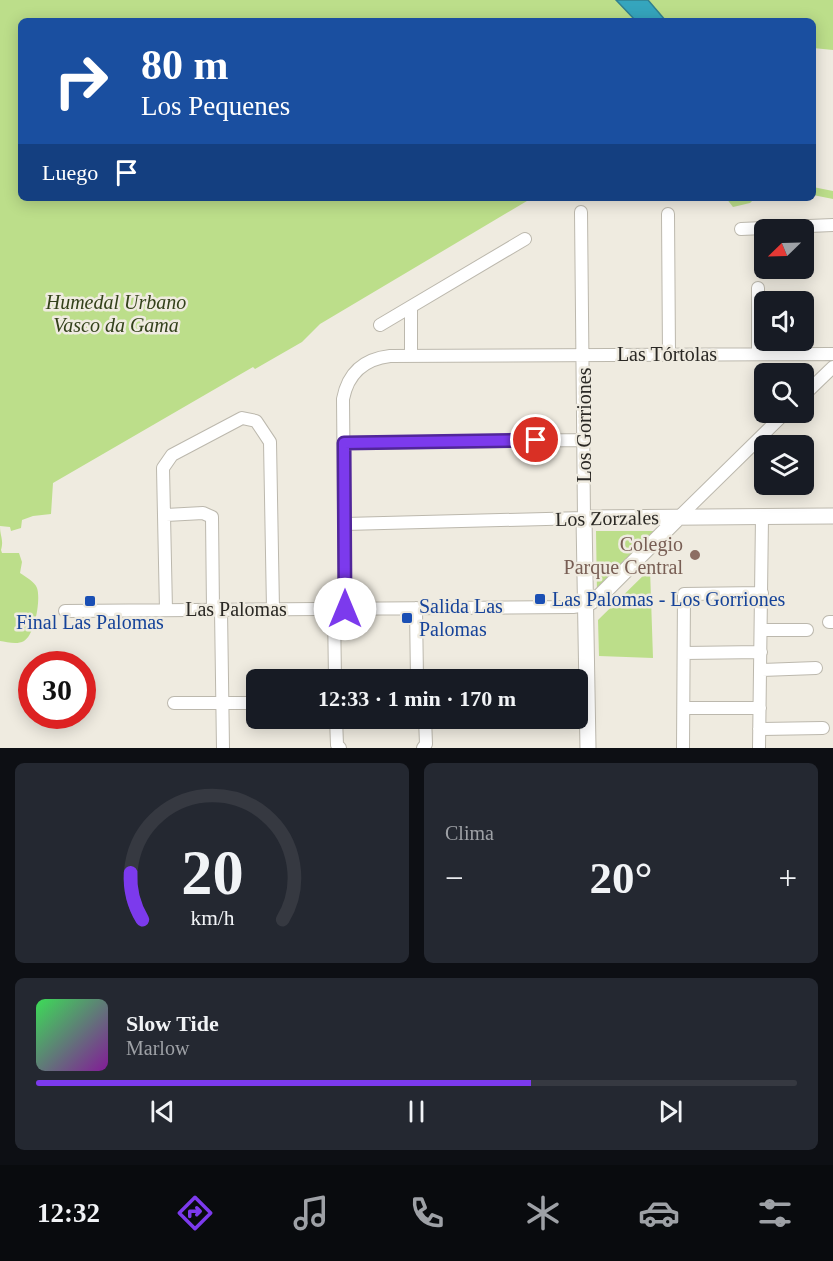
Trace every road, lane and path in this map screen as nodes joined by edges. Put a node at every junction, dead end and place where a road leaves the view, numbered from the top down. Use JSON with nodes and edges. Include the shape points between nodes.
{"nodes":[{"id":1,"x":581,"y":212,"type":"dead end"},
{"id":2,"x":668,"y":214,"type":"dead end"},
{"id":3,"x":833,"y":225,"type":"edge"},
{"id":4,"x":741,"y":229,"type":"dead end"},
{"id":5,"x":525,"y":239,"type":"dead end"},
{"id":6,"x":758,"y":288,"type":"dead end"},
{"id":7,"x":411,"y":307,"type":"junction"},
{"id":8,"x":380,"y":325,"type":"dead end"},
{"id":9,"x":669,"y":354,"type":"junction"},
{"id":10,"x":758,"y":354,"type":"junction"},
{"id":11,"x":833,"y":354,"type":"edge"},
{"id":12,"x":583,"y":355,"type":"junction"},
{"id":13,"x":411,"y":356,"type":"junction"},
{"id":14,"x":833,"y":367,"type":"edge"},
{"id":15,"x":814,"y":385,"type":"edge"},
{"id":16,"x":775,"y":423,"type":"edge"},
{"id":17,"x":584,"y":440,"type":"junction"},
{"id":18,"x":344,"y":443,"type":"junction"},
{"id":19,"x":166,"y":515,"type":"junction"},
{"id":20,"x":762,"y":516,"type":"junction"},
{"id":21,"x":833,"y":516,"type":"edge"},
{"id":22,"x":584,"y":518,"type":"junction"},
{"id":23,"x":679,"y":518,"type":"junction"},
{"id":24,"x":345,"y":524,"type":"junction"},
{"id":25,"x":762,"y":593,"type":"junction"},
{"id":26,"x":586,"y":605,"type":"junction"},
{"id":27,"x":416,"y":608,"type":"junction"},
{"id":28,"x":273,"y":609,"type":"junction"},
{"id":29,"x":340,"y":609,"type":"junction"},
{"id":30,"x":166,"y":610,"type":"junction"},
{"id":31,"x":217,"y":610,"type":"junction"},
{"id":32,"x":65,"y":611,"type":"dead end"},
{"id":33,"x":761,"y":630,"type":"junction"},
{"id":34,"x":807,"y":630,"type":"dead end"},
{"id":35,"x":761,"y":652,"type":"junction"},
{"id":36,"x":684,"y":653,"type":"junction"},
{"id":37,"x":816,"y":668,"type":"dead end"},
{"id":38,"x":336,"y":669,"type":"edge"},
{"id":39,"x":417,"y":669,"type":"edge"},
{"id":40,"x":587,"y":669,"type":"edge"},
{"id":41,"x":760,"y":670,"type":"junction"},
{"id":42,"x":174,"y":703,"type":"dead end"},
{"id":43,"x":222,"y":703,"type":"junction"},
{"id":44,"x":246,"y":704,"type":"edge"},
{"id":45,"x":684,"y":708,"type":"junction"},
{"id":46,"x":760,"y":708,"type":"junction"},
{"id":47,"x":824,"y":728,"type":"dead end"},
{"id":48,"x":336,"y":729,"type":"edge"},
{"id":49,"x":425,"y":729,"type":"edge"},
{"id":50,"x":587,"y":729,"type":"edge"},
{"id":51,"x":759,"y":729,"type":"junction"},
{"id":52,"x":223,"y":748,"type":"edge"},
{"id":53,"x":340,"y":748,"type":"edge"},
{"id":54,"x":423,"y":748,"type":"edge"},
{"id":55,"x":588,"y":748,"type":"edge"},
{"id":56,"x":683,"y":748,"type":"edge"},
{"id":57,"x":759,"y":748,"type":"edge"}],
"edges":[{"from":1,"to":12,"type":"street","name":"Los Gorriones"},
{"from":2,"to":9,"type":"street"},
{"from":3,"to":4,"type":"street"},
{"from":5,"to":7,"type":"street"},
{"from":6,"to":10,"type":"street"},
{"from":7,"to":8,"type":"street"},
{"from":7,"to":13,"type":"street"},
{"from":9,"to":10,"type":"street","name":"Las Tórtolas"},
{"from":9,"to":12,"type":"street","name":"Las Tórtolas"},
{"from":10,"to":11,"type":"street","name":"Las Tórtolas"},
{"from":12,"to":13,"type":"street","name":"Las Tórtolas"},
{"from":12,"to":17,"type":"street","name":"Los Gorriones"},
{"from":13,"to":18,"type":"street","name":"Las Tórtolas","via":[[367,362],[351,377],[345,392]]},
{"from":14,"to":15,"type":"street"},
{"from":16,"to":23,"type":"street"},
{"from":17,"to":18,"type":"street"},
{"from":17,"to":22,"type":"street","name":"Los Gorriones"},
{"from":18,"to":24,"type":"street"},
{"from":19,"to":28,"type":"street","via":[[163,468],[172,455],[242,418],[256,422],[270,442]]},
{"from":19,"to":30,"type":"street"},
{"from":19,"to":31,"type":"street","via":[[203,513],[212,517]]},
{"from":20,"to":21,"type":"street","name":"Los Zorzales"},
{"from":20,"to":23,"type":"street","name":"Los Zorzales"},
{"from":20,"to":25,"type":"street"},
{"from":22,"to":23,"type":"street","name":"Los Zorzales"},
{"from":22,"to":24,"type":"street","name":"Los Zorzales"},
{"from":22,"to":26,"type":"street","name":"Los Gorriones"},
{"from":23,"to":26,"type":"street"},
{"from":24,"to":29,"type":"street"},
{"from":25,"to":33,"type":"street"},
{"from":25,"to":36,"type":"street","via":[[684,594]]},
{"from":26,"to":27,"type":"street","name":"Las Palomas"},
{"from":26,"to":40,"type":"street","name":"Los Gorriones"},
{"from":27,"to":29,"type":"street","name":"Las Palomas"},
{"from":27,"to":39,"type":"street"},
{"from":28,"to":29,"type":"street","name":"Las Palomas"},
{"from":28,"to":31,"type":"street","name":"Las Palomas"},
{"from":29,"to":38,"type":"street"},
{"from":30,"to":31,"type":"street","name":"Las Palomas"},
{"from":30,"to":32,"type":"street","name":"Las Palomas"},
{"from":31,"to":43,"type":"street"},
{"from":33,"to":34,"type":"street"},
{"from":33,"to":35,"type":"street"},
{"from":35,"to":36,"type":"street"},
{"from":35,"to":41,"type":"street"},
{"from":36,"to":45,"type":"street"},
{"from":37,"to":41,"type":"street"},
{"from":41,"to":46,"type":"street"},
{"from":42,"to":43,"type":"street"},
{"from":43,"to":44,"type":"street"},
{"from":43,"to":52,"type":"street"},
{"from":45,"to":46,"type":"street"},
{"from":45,"to":56,"type":"street"},
{"from":46,"to":51,"type":"street"},
{"from":47,"to":51,"type":"street"},
{"from":48,"to":53,"type":"street"},
{"from":49,"to":54,"type":"street"},
{"from":50,"to":55,"type":"street","name":"Los Gorriones"},
{"from":51,"to":57,"type":"street"}]}
